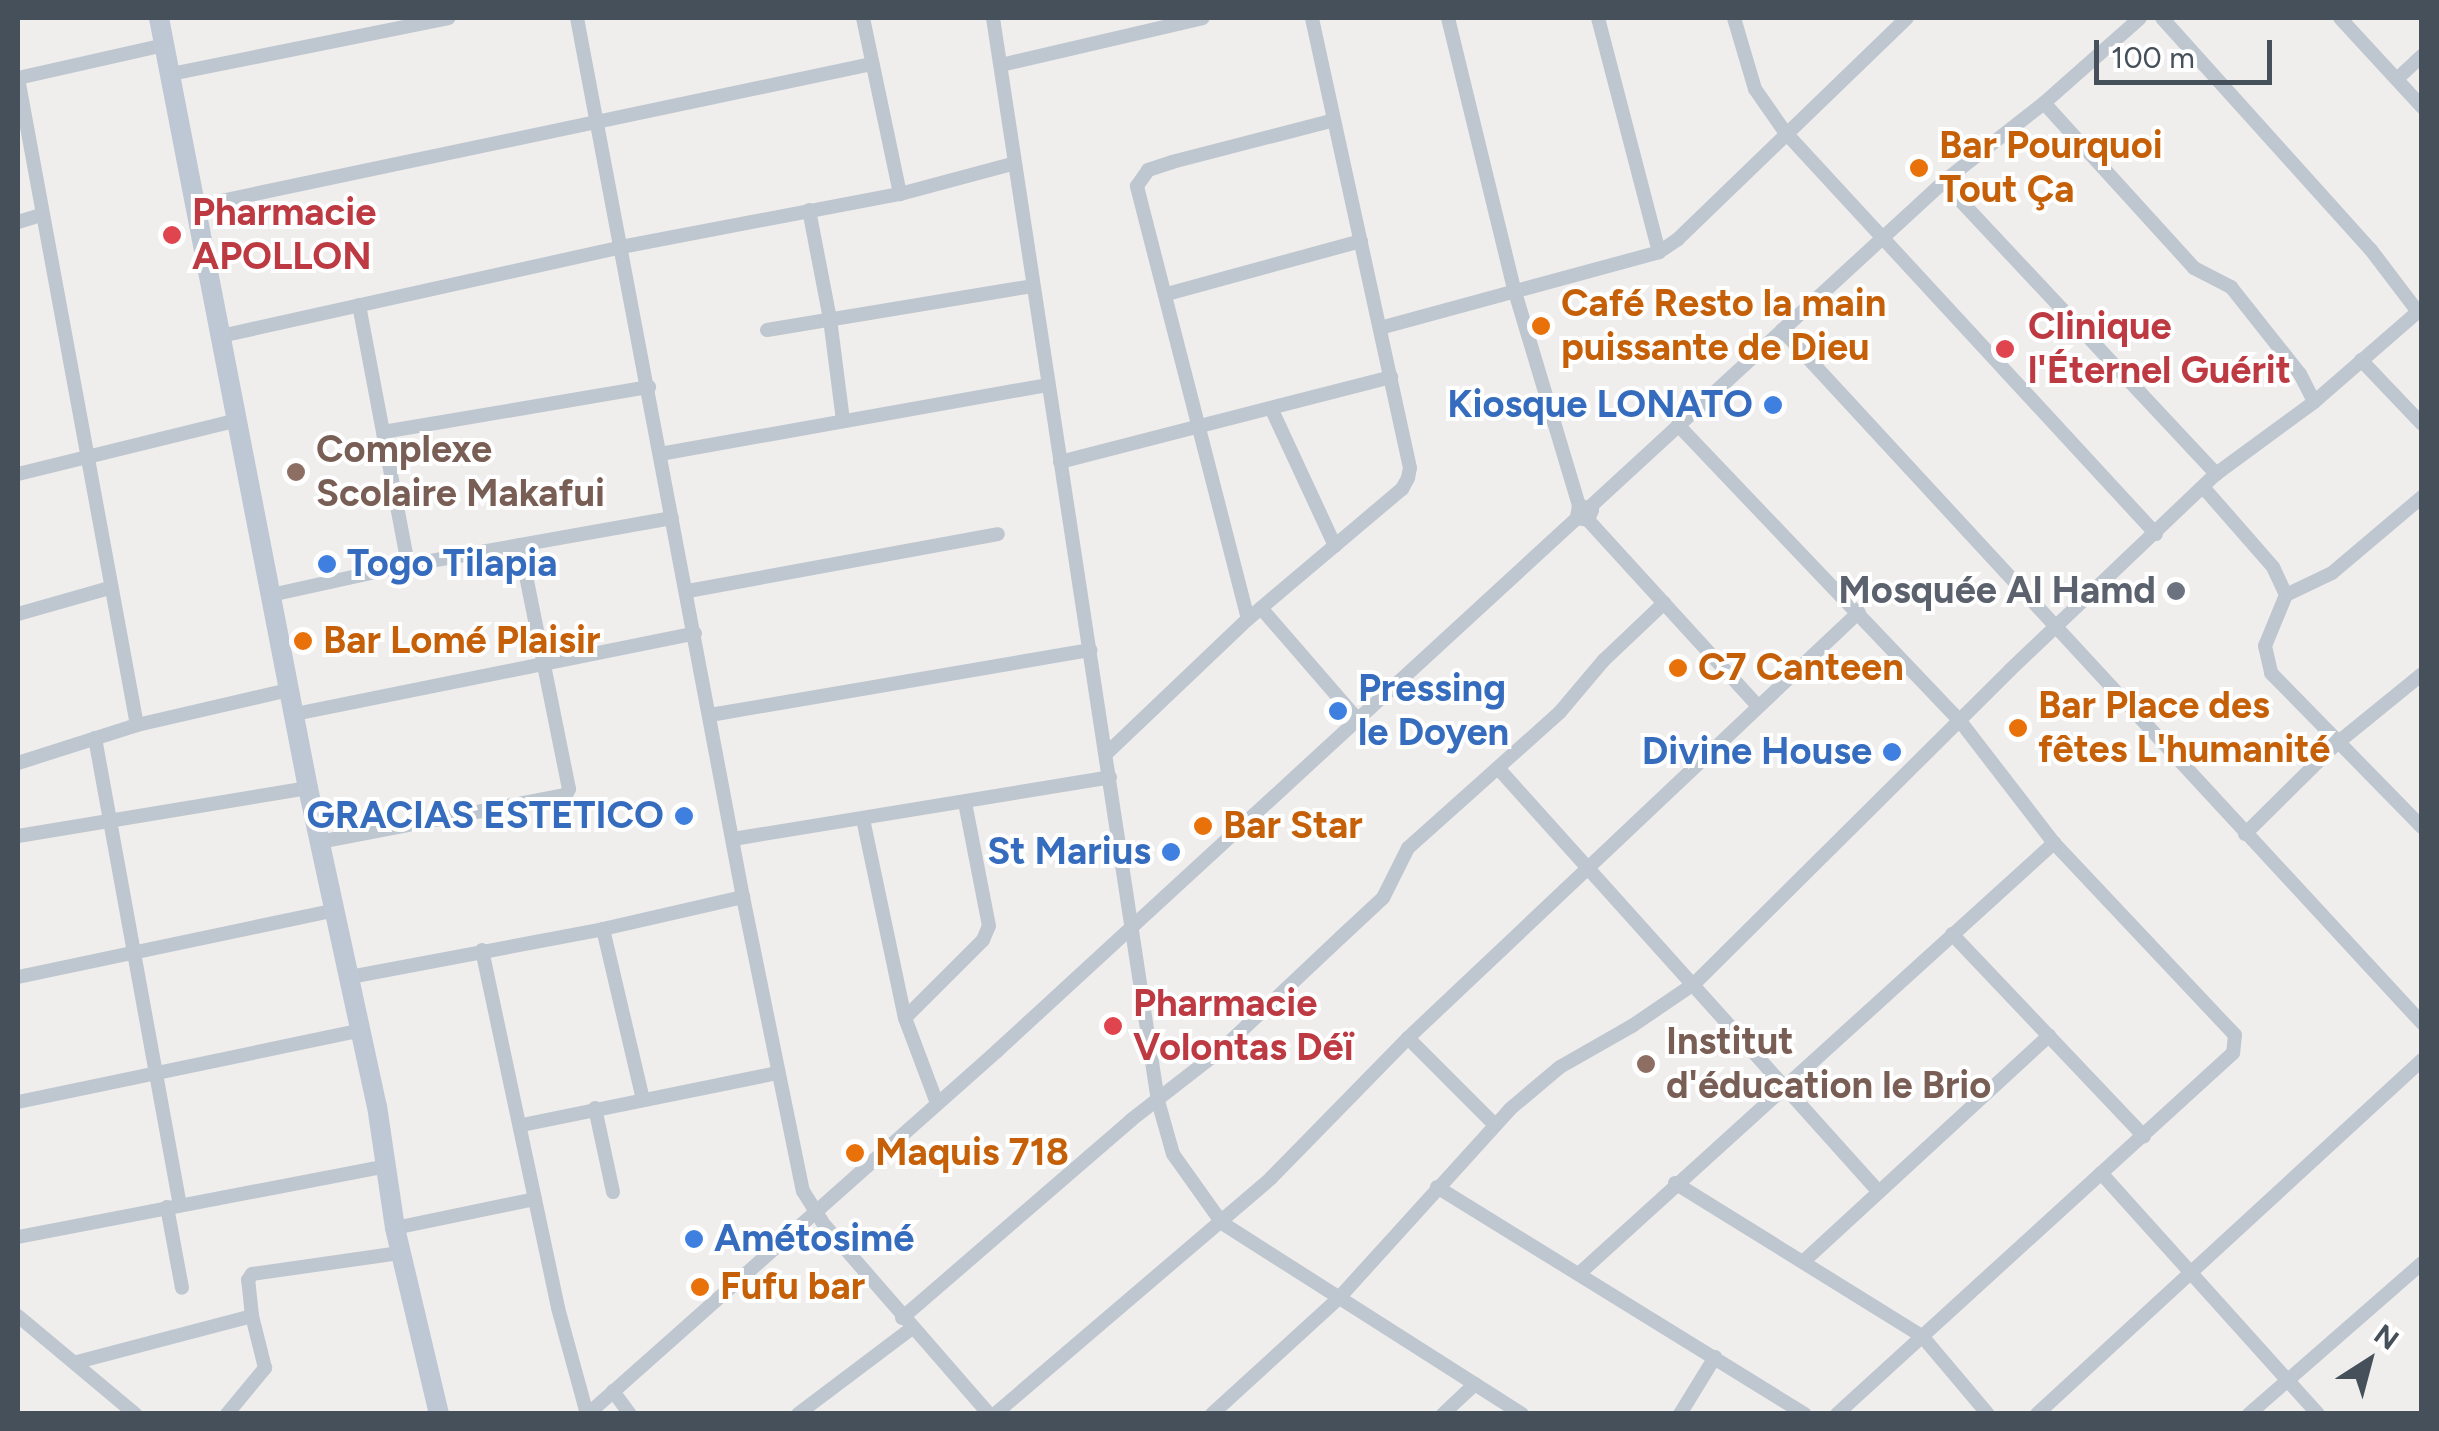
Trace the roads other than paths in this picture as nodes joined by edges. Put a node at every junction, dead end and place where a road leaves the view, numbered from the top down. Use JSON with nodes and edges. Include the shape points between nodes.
{"nodes":[{"id":1,"x":159,"y":18,"type":"edge"},
{"id":2,"x":448,"y":18,"type":"edge"},
{"id":3,"x":577,"y":18,"type":"edge"},
{"id":4,"x":863,"y":18,"type":"edge"},
{"id":5,"x":993,"y":18,"type":"edge"},
{"id":6,"x":1202,"y":18,"type":"edge"},
{"id":7,"x":1312,"y":18,"type":"edge"},
{"id":8,"x":1448,"y":18,"type":"edge"},
{"id":9,"x":1598,"y":18,"type":"edge"},
{"id":10,"x":1734,"y":18,"type":"edge"},
{"id":11,"x":1907,"y":18,"type":"edge"},
{"id":12,"x":2162,"y":18,"type":"edge"},
{"id":13,"x":2340,"y":18,"type":"edge"},
{"id":14,"x":1172,"y":21,"type":"edge"},
{"id":15,"x":2131,"y":21,"type":"edge"},
{"id":16,"x":164,"y":45,"type":"junction"},
{"id":17,"x":2422,"y":56,"type":"edge"},
{"id":18,"x":872,"y":64,"type":"junction"},
{"id":19,"x":1000,"y":66,"type":"junction"},
{"id":20,"x":171,"y":74,"type":"junction"},
{"id":21,"x":18,"y":78,"type":"edge"},
{"id":22,"x":2397,"y":79,"type":"junction"},
{"id":23,"x":2044,"y":103,"type":"junction"},
{"id":24,"x":2422,"y":107,"type":"edge"},
{"id":25,"x":1334,"y":120,"type":"junction"},
{"id":26,"x":595,"y":123,"type":"junction"},
{"id":27,"x":1785,"y":132,"type":"junction"},
{"id":28,"x":1012,"y":164,"type":"junction"},
{"id":29,"x":1943,"y":182,"type":"junction"},
{"id":30,"x":900,"y":194,"type":"junction"},
{"id":31,"x":197,"y":206,"type":"junction"},
{"id":32,"x":809,"y":210,"type":"junction"},
{"id":33,"x":41,"y":216,"type":"junction"},
{"id":34,"x":18,"y":222,"type":"edge"},
{"id":35,"x":1884,"y":236,"type":"junction"},
{"id":36,"x":1361,"y":241,"type":"junction"},
{"id":37,"x":621,"y":247,"type":"junction"},
{"id":38,"x":1659,"y":252,"type":"junction"},
{"id":39,"x":1032,"y":286,"type":"junction"},
{"id":40,"x":1515,"y":292,"type":"junction"},
{"id":41,"x":1167,"y":294,"type":"junction"},
{"id":42,"x":358,"y":305,"type":"junction"},
{"id":43,"x":2420,"y":310,"type":"edge"},
{"id":44,"x":830,"y":319,"type":"junction"},
{"id":45,"x":1380,"y":328,"type":"junction"},
{"id":46,"x":767,"y":330,"type":"dead end"},
{"id":47,"x":1782,"y":330,"type":"junction"},
{"id":48,"x":221,"y":336,"type":"junction"},
{"id":49,"x":2360,"y":360,"type":"junction"},
{"id":50,"x":1391,"y":377,"type":"junction"},
{"id":51,"x":1048,"y":385,"type":"junction"},
{"id":52,"x":648,"y":386,"type":"junction"},
{"id":53,"x":2314,"y":402,"type":"junction"},
{"id":54,"x":1272,"y":408,"type":"junction"},
{"id":55,"x":238,"y":420,"type":"junction"},
{"id":56,"x":843,"y":420,"type":"junction"},
{"id":57,"x":2422,"y":424,"type":"edge"},
{"id":58,"x":1678,"y":425,"type":"junction"},
{"id":59,"x":1198,"y":427,"type":"junction"},
{"id":60,"x":382,"y":432,"type":"junction"},
{"id":61,"x":88,"y":454,"type":"junction"},
{"id":62,"x":660,"y":454,"type":"junction"},
{"id":63,"x":1060,"y":462,"type":"junction"},
{"id":64,"x":18,"y":474,"type":"edge"},
{"id":65,"x":2216,"y":474,"type":"junction"},
{"id":66,"x":2202,"y":487,"type":"junction"},
{"id":67,"x":2422,"y":496,"type":"edge"},
{"id":68,"x":1584,"y":513,"type":"junction"},
{"id":69,"x":672,"y":518,"type":"junction"},
{"id":70,"x":998,"y":534,"type":"dead end"},
{"id":71,"x":2156,"y":534,"type":"junction"},
{"id":72,"x":520,"y":545,"type":"junction"},
{"id":73,"x":1335,"y":546,"type":"junction"},
{"id":74,"x":408,"y":565,"type":"junction"},
{"id":75,"x":108,"y":588,"type":"junction"},
{"id":76,"x":688,"y":591,"type":"junction"},
{"id":77,"x":271,"y":595,"type":"junction"},
{"id":78,"x":2286,"y":595,"type":"junction"},
{"id":79,"x":1664,"y":603,"type":"junction"},
{"id":80,"x":1261,"y":608,"type":"junction"},
{"id":81,"x":1859,"y":612,"type":"junction"},
{"id":82,"x":18,"y":614,"type":"edge"},
{"id":83,"x":1248,"y":620,"type":"junction"},
{"id":84,"x":2058,"y":626,"type":"junction"},
{"id":85,"x":695,"y":633,"type":"junction"},
{"id":86,"x":1090,"y":650,"type":"junction"},
{"id":87,"x":542,"y":665,"type":"junction"},
{"id":88,"x":2422,"y":674,"type":"edge"},
{"id":89,"x":289,"y":690,"type":"junction"},
{"id":90,"x":1757,"y":705,"type":"junction"},
{"id":91,"x":295,"y":714,"type":"junction"},
{"id":92,"x":710,"y":715,"type":"junction"},
{"id":93,"x":1960,"y":720,"type":"junction"},
{"id":94,"x":1359,"y":722,"type":"junction"},
{"id":95,"x":137,"y":725,"type":"junction"},
{"id":96,"x":95,"y":738,"type":"junction"},
{"id":97,"x":2336,"y":744,"type":"junction"},
{"id":98,"x":1106,"y":754,"type":"junction"},
{"id":99,"x":18,"y":762,"type":"edge"},
{"id":100,"x":1498,"y":768,"type":"junction"},
{"id":101,"x":1110,"y":777,"type":"junction"},
{"id":102,"x":308,"y":788,"type":"junction"},
{"id":103,"x":965,"y":802,"type":"junction"},
{"id":104,"x":109,"y":818,"type":"junction"},
{"id":105,"x":863,"y":819,"type":"junction"},
{"id":106,"x":2422,"y":827,"type":"edge"},
{"id":107,"x":2245,"y":834,"type":"junction"},
{"id":108,"x":18,"y":836,"type":"edge"},
{"id":109,"x":733,"y":839,"type":"junction"},
{"id":110,"x":319,"y":842,"type":"junction"},
{"id":111,"x":2054,"y":843,"type":"junction"},
{"id":112,"x":1588,"y":868,"type":"junction"},
{"id":113,"x":743,"y":897,"type":"junction"},
{"id":114,"x":336,"y":910,"type":"junction"},
{"id":115,"x":1134,"y":923,"type":"junction"},
{"id":116,"x":603,"y":929,"type":"junction"},
{"id":117,"x":1952,"y":934,"type":"junction"},
{"id":118,"x":482,"y":950,"type":"junction"},
{"id":119,"x":133,"y":954,"type":"junction"},
{"id":120,"x":18,"y":977,"type":"edge"},
{"id":121,"x":350,"y":977,"type":"junction"},
{"id":122,"x":1695,"y":982,"type":"junction"},
{"id":123,"x":905,"y":1018,"type":"junction"},
{"id":124,"x":2422,"y":1023,"type":"edge"},
{"id":125,"x":362,"y":1030,"type":"junction"},
{"id":126,"x":2048,"y":1036,"type":"junction"},
{"id":127,"x":1408,"y":1038,"type":"junction"},
{"id":128,"x":2422,"y":1060,"type":"edge"},
{"id":129,"x":156,"y":1071,"type":"junction"},
{"id":130,"x":778,"y":1073,"type":"junction"},
{"id":131,"x":1784,"y":1084,"type":"junction"},
{"id":132,"x":643,"y":1099,"type":"junction"},
{"id":133,"x":1158,"y":1101,"type":"junction"},
{"id":134,"x":18,"y":1102,"type":"edge"},
{"id":135,"x":937,"y":1103,"type":"junction"},
{"id":136,"x":595,"y":1108,"type":"junction"},
{"id":137,"x":522,"y":1125,"type":"junction"},
{"id":138,"x":1495,"y":1125,"type":"junction"},
{"id":139,"x":2144,"y":1136,"type":"junction"},
{"id":140,"x":385,"y":1166,"type":"junction"},
{"id":141,"x":2101,"y":1173,"type":"junction"},
{"id":142,"x":1674,"y":1182,"type":"junction"},
{"id":143,"x":1437,"y":1186,"type":"junction"},
{"id":144,"x":613,"y":1192,"type":"dead end"},
{"id":145,"x":1880,"y":1192,"type":"junction"},
{"id":146,"x":535,"y":1200,"type":"junction"},
{"id":147,"x":174,"y":1206,"type":"junction"},
{"id":148,"x":814,"y":1212,"type":"junction"},
{"id":149,"x":1222,"y":1223,"type":"junction"},
{"id":150,"x":395,"y":1228,"type":"junction"},
{"id":151,"x":18,"y":1237,"type":"edge"},
{"id":152,"x":400,"y":1252,"type":"junction"},
{"id":153,"x":1804,"y":1262,"type":"junction"},
{"id":154,"x":2422,"y":1262,"type":"edge"},
{"id":155,"x":2190,"y":1270,"type":"junction"},
{"id":156,"x":1580,"y":1272,"type":"junction"},
{"id":157,"x":182,"y":1288,"type":"dead end"},
{"id":158,"x":1338,"y":1299,"type":"junction"},
{"id":159,"x":18,"y":1316,"type":"edge"},
{"id":160,"x":252,"y":1316,"type":"junction"},
{"id":161,"x":907,"y":1324,"type":"junction"},
{"id":162,"x":1922,"y":1336,"type":"junction"},
{"id":163,"x":1715,"y":1357,"type":"junction"},
{"id":164,"x":77,"y":1362,"type":"junction"},
{"id":165,"x":2286,"y":1380,"type":"junction"},
{"id":166,"x":1476,"y":1384,"type":"junction"},
{"id":167,"x":613,"y":1391,"type":"junction"},
{"id":168,"x":808,"y":1410,"type":"edge"},
{"id":169,"x":135,"y":1414,"type":"edge"},
{"id":170,"x":227,"y":1414,"type":"edge"},
{"id":171,"x":440,"y":1414,"type":"edge"},
{"id":172,"x":588,"y":1414,"type":"edge"},
{"id":173,"x":630,"y":1414,"type":"edge"},
{"id":174,"x":992,"y":1414,"type":"edge"},
{"id":175,"x":1212,"y":1414,"type":"edge"},
{"id":176,"x":1443,"y":1414,"type":"edge"},
{"id":177,"x":1522,"y":1414,"type":"edge"},
{"id":178,"x":1680,"y":1414,"type":"edge"},
{"id":179,"x":1804,"y":1414,"type":"edge"},
{"id":180,"x":1838,"y":1414,"type":"edge"},
{"id":181,"x":1988,"y":1414,"type":"edge"},
{"id":182,"x":2037,"y":1414,"type":"edge"},
{"id":183,"x":2249,"y":1414,"type":"edge"},
{"id":184,"x":2318,"y":1414,"type":"edge"}],
"edges":[{"from":1,"to":16,"type":"street"},
{"from":2,"to":20,"type":"street"},
{"from":3,"to":26,"type":"street"},
{"from":4,"to":18,"type":"street"},
{"from":5,"to":19,"type":"street"},
{"from":6,"to":14,"type":"street"},
{"from":7,"to":25,"type":"street"},
{"from":8,"to":40,"type":"street"},
{"from":9,"to":38,"type":"street"},
{"from":10,"to":27,"type":"street","via":[[1756,90]]},
{"from":11,"to":27,"type":"street"},
{"from":12,"to":43,"type":"street"},
{"from":13,"to":22,"type":"street"},
{"from":14,"to":19,"type":"street"},
{"from":15,"to":23,"type":"street"},
{"from":16,"to":20,"type":"street"},
{"from":16,"to":21,"type":"street"},
{"from":17,"to":22,"type":"street"},
{"from":18,"to":26,"type":"street"},
{"from":18,"to":30,"type":"street"},
{"from":19,"to":28,"type":"street"},
{"from":20,"to":31,"type":"street"},
{"from":21,"to":33,"type":"street"},
{"from":22,"to":24,"type":"street"},
{"from":23,"to":29,"type":"street"},
{"from":23,"to":53,"type":"street","via":[[2194,268],[2231,288],[2300,374]]},
{"from":25,"to":36,"type":"street"},
{"from":25,"to":41,"type":"street","via":[[1148,170],[1138,195]]},
{"from":26,"to":31,"type":"street"},
{"from":26,"to":37,"type":"street"},
{"from":27,"to":35,"type":"street"},
{"from":27,"to":38,"type":"street"},
{"from":28,"to":30,"type":"street"},
{"from":28,"to":39,"type":"street"},
{"from":29,"to":35,"type":"street"},
{"from":29,"to":65,"type":"street"},
{"from":30,"to":32,"type":"street"},
{"from":31,"to":48,"type":"street"},
{"from":32,"to":37,"type":"street"},
{"from":32,"to":44,"type":"street"},
{"from":33,"to":34,"type":"street"},
{"from":33,"to":61,"type":"street"},
{"from":35,"to":47,"type":"street"},
{"from":35,"to":71,"type":"street"},
{"from":36,"to":41,"type":"street"},
{"from":36,"to":45,"type":"street"},
{"from":37,"to":42,"type":"street"},
{"from":37,"to":52,"type":"street"},
{"from":38,"to":40,"type":"street"},
{"from":39,"to":44,"type":"street"},
{"from":39,"to":51,"type":"street"},
{"from":40,"to":45,"type":"street"},
{"from":40,"to":68,"type":"street"},
{"from":41,"to":59,"type":"street"},
{"from":42,"to":48,"type":"street"},
{"from":42,"to":60,"type":"street"},
{"from":43,"to":49,"type":"street"},
{"from":44,"to":46,"type":"street"},
{"from":44,"to":56,"type":"street"},
{"from":45,"to":50,"type":"street"},
{"from":47,"to":58,"type":"street"},
{"from":47,"to":84,"type":"street"},
{"from":48,"to":55,"type":"street"},
{"from":49,"to":53,"type":"street"},
{"from":49,"to":57,"type":"street"},
{"from":50,"to":54,"type":"street"},
{"from":50,"to":73,"type":"street","via":[[1408,478]]},
{"from":51,"to":56,"type":"street"},
{"from":51,"to":63,"type":"street"},
{"from":52,"to":60,"type":"street"},
{"from":52,"to":62,"type":"street"},
{"from":53,"to":65,"type":"street"},
{"from":54,"to":59,"type":"street"},
{"from":54,"to":73,"type":"street"},
{"from":55,"to":61,"type":"street"},
{"from":55,"to":77,"type":"street"},
{"from":56,"to":62,"type":"street"},
{"from":58,"to":68,"type":"street"},
{"from":58,"to":81,"type":"street"},
{"from":59,"to":63,"type":"street"},
{"from":59,"to":83,"type":"street"},
{"from":60,"to":74,"type":"street"},
{"from":61,"to":64,"type":"street"},
{"from":61,"to":75,"type":"street"},
{"from":62,"to":69,"type":"street"},
{"from":63,"to":86,"type":"street"},
{"from":65,"to":66,"type":"street"},
{"from":66,"to":71,"type":"street"},
{"from":66,"to":78,"type":"street","via":[[2264,555]]},
{"from":67,"to":78,"type":"street","via":[[2332,572]]},
{"from":68,"to":79,"type":"street"},
{"from":68,"to":94,"type":"street"},
{"from":69,"to":72,"type":"street"},
{"from":69,"to":76,"type":"street"},
{"from":70,"to":76,"type":"street"},
{"from":71,"to":84,"type":"street"},
{"from":72,"to":74,"type":"street"},
{"from":72,"to":87,"type":"street"},
{"from":73,"to":80,"type":"street"},
{"from":74,"to":77,"type":"street"},
{"from":75,"to":82,"type":"street"},
{"from":75,"to":95,"type":"street"},
{"from":76,"to":85,"type":"street"},
{"from":77,"to":89,"type":"street"},
{"from":78,"to":97,"type":"street","via":[[2265,646],[2271,673]]},
{"from":79,"to":90,"type":"street"},
{"from":79,"to":100,"type":"street"},
{"from":80,"to":83,"type":"street"},
{"from":80,"to":94,"type":"street"},
{"from":81,"to":90,"type":"street"},
{"from":81,"to":93,"type":"street"},
{"from":83,"to":98,"type":"street"},
{"from":84,"to":93,"type":"street"},
{"from":84,"to":107,"type":"street"},
{"from":85,"to":87,"type":"street"},
{"from":85,"to":92,"type":"street"},
{"from":86,"to":92,"type":"street"},
{"from":86,"to":98,"type":"street"},
{"from":87,"to":91,"type":"street"},
{"from":87,"to":110,"type":"street","via":[[569,789],[562,799]]},
{"from":88,"to":97,"type":"street"},
{"from":89,"to":91,"type":"street"},
{"from":89,"to":95,"type":"street"},
{"from":90,"to":112,"type":"street"},
{"from":91,"to":102,"type":"street"},
{"from":92,"to":109,"type":"street"},
{"from":93,"to":111,"type":"street"},
{"from":93,"to":122,"type":"street"},
{"from":94,"to":115,"type":"street"},
{"from":95,"to":96,"type":"street"},
{"from":96,"to":99,"type":"street"},
{"from":96,"to":104,"type":"street"},
{"from":97,"to":106,"type":"street"},
{"from":97,"to":107,"type":"street"},
{"from":98,"to":101,"type":"street"},
{"from":100,"to":112,"type":"street"},
{"from":100,"to":133,"type":"street","via":[[1408,848],[1382,898]]},
{"from":101,"to":103,"type":"street"},
{"from":101,"to":115,"type":"street"},
{"from":102,"to":104,"type":"street"},
{"from":102,"to":110,"type":"street"},
{"from":103,"to":105,"type":"street"},
{"from":103,"to":123,"type":"street","via":[[990,926]]},
{"from":104,"to":108,"type":"street"},
{"from":104,"to":119,"type":"street"},
{"from":105,"to":109,"type":"street"},
{"from":105,"to":123,"type":"street"},
{"from":107,"to":124,"type":"street"},
{"from":109,"to":113,"type":"street"},
{"from":110,"to":114,"type":"street"},
{"from":111,"to":117,"type":"street"},
{"from":111,"to":139,"type":"street","via":[[2235,1035],[2233,1054]]},
{"from":112,"to":122,"type":"street"},
{"from":112,"to":127,"type":"street"},
{"from":113,"to":116,"type":"street"},
{"from":113,"to":130,"type":"street"},
{"from":114,"to":119,"type":"street"},
{"from":114,"to":121,"type":"street"},
{"from":115,"to":133,"type":"street"},
{"from":115,"to":135,"type":"street"},
{"from":116,"to":118,"type":"street"},
{"from":116,"to":132,"type":"street"},
{"from":117,"to":126,"type":"street"},
{"from":117,"to":131,"type":"street"},
{"from":118,"to":121,"type":"street"},
{"from":118,"to":137,"type":"street"},
{"from":119,"to":120,"type":"street"},
{"from":119,"to":129,"type":"street"},
{"from":121,"to":125,"type":"street"},
{"from":122,"to":131,"type":"street"},
{"from":122,"to":138,"type":"street","via":[[1560,1067]]},
{"from":123,"to":135,"type":"street"},
{"from":125,"to":129,"type":"street"},
{"from":125,"to":140,"type":"street"},
{"from":126,"to":139,"type":"street"},
{"from":126,"to":145,"type":"street"},
{"from":127,"to":138,"type":"street"},
{"from":127,"to":149,"type":"street"},
{"from":128,"to":155,"type":"street"},
{"from":129,"to":134,"type":"street"},
{"from":129,"to":147,"type":"street"},
{"from":130,"to":132,"type":"street"},
{"from":130,"to":148,"type":"street","via":[[803,1191]]},
{"from":131,"to":142,"type":"street"},
{"from":131,"to":145,"type":"street"},
{"from":132,"to":136,"type":"street"},
{"from":133,"to":149,"type":"street","via":[[1173,1154]]},
{"from":133,"to":161,"type":"street"},
{"from":135,"to":148,"type":"street"},
{"from":136,"to":137,"type":"street"},
{"from":136,"to":144,"type":"street"},
{"from":137,"to":146,"type":"street"},
{"from":138,"to":143,"type":"street"},
{"from":139,"to":141,"type":"street"},
{"from":140,"to":147,"type":"street"},
{"from":140,"to":150,"type":"street"},
{"from":141,"to":155,"type":"street"},
{"from":141,"to":162,"type":"street"},
{"from":142,"to":153,"type":"street"},
{"from":142,"to":156,"type":"street"},
{"from":143,"to":156,"type":"street"},
{"from":143,"to":158,"type":"street"},
{"from":145,"to":153,"type":"street"},
{"from":146,"to":150,"type":"street"},
{"from":146,"to":172,"type":"street"},
{"from":147,"to":151,"type":"street"},
{"from":147,"to":157,"type":"street"},
{"from":148,"to":161,"type":"street"},
{"from":148,"to":167,"type":"street"},
{"from":149,"to":158,"type":"street"},
{"from":149,"to":174,"type":"street"},
{"from":150,"to":152,"type":"street"},
{"from":152,"to":160,"type":"street","via":[[252,1274]]},
{"from":152,"to":171,"type":"street"},
{"from":153,"to":162,"type":"street"},
{"from":154,"to":165,"type":"street"},
{"from":155,"to":165,"type":"street"},
{"from":155,"to":182,"type":"street"},
{"from":156,"to":163,"type":"street"},
{"from":158,"to":166,"type":"street"},
{"from":158,"to":175,"type":"street"},
{"from":159,"to":164,"type":"street"},
{"from":160,"to":164,"type":"street"},
{"from":160,"to":170,"type":"street","via":[[265,1368]]},
{"from":161,"to":168,"type":"street"},
{"from":161,"to":174,"type":"street"},
{"from":162,"to":180,"type":"street"},
{"from":162,"to":181,"type":"street"},
{"from":163,"to":178,"type":"street"},
{"from":163,"to":179,"type":"street"},
{"from":164,"to":169,"type":"street"},
{"from":165,"to":183,"type":"street"},
{"from":165,"to":184,"type":"street"},
{"from":166,"to":176,"type":"street"},
{"from":166,"to":177,"type":"street"},
{"from":167,"to":172,"type":"street"},
{"from":167,"to":173,"type":"street"}]}
